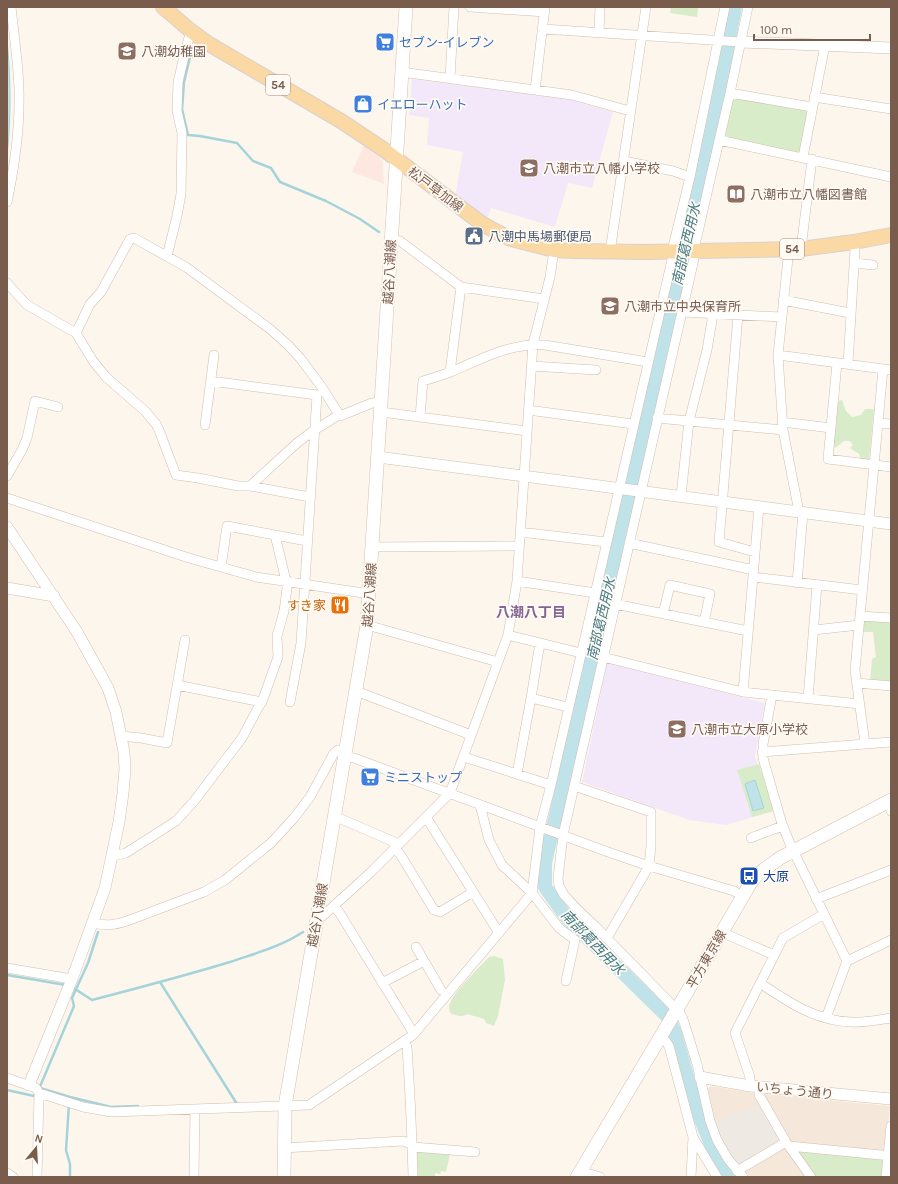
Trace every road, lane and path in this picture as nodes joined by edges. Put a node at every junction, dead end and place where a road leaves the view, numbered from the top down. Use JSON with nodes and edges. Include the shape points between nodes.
{"nodes":[{"id":1,"x":11,"y":7,"type":"edge"},
{"id":2,"x":406,"y":7,"type":"edge"},
{"id":3,"x":454,"y":7,"type":"edge"},
{"id":4,"x":470,"y":7,"type":"edge"},
{"id":5,"x":600,"y":7,"type":"edge"},
{"id":6,"x":646,"y":7,"type":"edge"},
{"id":7,"x":726,"y":7,"type":"edge"},
{"id":8,"x":748,"y":7,"type":"edge"},
{"id":9,"x":169,"y":9,"type":"edge"},
{"id":10,"x":545,"y":9,"type":"edge"},
{"id":11,"x":543,"y":29,"type":"junction"},
{"id":12,"x":191,"y":31,"type":"junction"},
{"id":13,"x":599,"y":33,"type":"junction"},
{"id":14,"x":642,"y":36,"type":"junction"},
{"id":15,"x":718,"y":41,"type":"junction"},
{"id":16,"x":741,"y":42,"type":"junction"},
{"id":17,"x":825,"y":45,"type":"junction"},
{"id":18,"x":891,"y":48,"type":"edge"},
{"id":19,"x":402,"y":72,"type":"junction"},
{"id":20,"x":450,"y":78,"type":"junction"},
{"id":21,"x":535,"y":90,"type":"junction"},
{"id":22,"x":730,"y":93,"type":"junction"},
{"id":23,"x":814,"y":97,"type":"junction"},
{"id":24,"x":812,"y":107,"type":"junction"},
{"id":25,"x":891,"y":109,"type":"edge"},
{"id":26,"x":630,"y":111,"type":"junction"},
{"id":27,"x":719,"y":140,"type":"junction"},
{"id":28,"x":807,"y":158,"type":"junction"},
{"id":29,"x":396,"y":159,"type":"junction"},
{"id":30,"x":624,"y":161,"type":"junction"},
{"id":31,"x":690,"y":176,"type":"junction"},
{"id":32,"x":891,"y":177,"type":"edge"},
{"id":33,"x":7,"y":202,"type":"edge"},
{"id":34,"x":891,"y":235,"type":"edge"},
{"id":35,"x":391,"y":240,"type":"junction"},
{"id":36,"x":854,"y":242,"type":"junction"},
{"id":37,"x":795,"y":249,"type":"junction"},
{"id":38,"x":554,"y":250,"type":"junction"},
{"id":39,"x":674,"y":251,"type":"junction"},
{"id":40,"x":694,"y":251,"type":"junction"},
{"id":41,"x":610,"y":252,"type":"junction"},
{"id":42,"x":167,"y":256,"type":"junction"},
{"id":43,"x":854,"y":263,"type":"junction"},
{"id":44,"x":873,"y":265,"type":"dead end"},
{"id":45,"x":7,"y":283,"type":"edge"},
{"id":46,"x":461,"y":287,"type":"junction"},
{"id":47,"x":544,"y":299,"type":"junction"},
{"id":48,"x":783,"y":300,"type":"junction"},
{"id":49,"x":682,"y":312,"type":"junction"},
{"id":50,"x":850,"y":313,"type":"junction"},
{"id":51,"x":714,"y":314,"type":"junction"},
{"id":52,"x":738,"y":315,"type":"junction"},
{"id":53,"x":781,"y":317,"type":"junction"},
{"id":54,"x":76,"y":333,"type":"junction"},
{"id":55,"x":533,"y":344,"type":"junction"},
{"id":56,"x":214,"y":355,"type":"dead end"},
{"id":57,"x":778,"y":355,"type":"junction"},
{"id":58,"x":648,"y":362,"type":"junction"},
{"id":59,"x":837,"y":363,"type":"junction"},
{"id":60,"x":848,"y":364,"type":"junction"},
{"id":61,"x":531,"y":366,"type":"junction"},
{"id":62,"x":596,"y":370,"type":"dead end"},
{"id":63,"x":887,"y":370,"type":"edge"},
{"id":64,"x":450,"y":372,"type":"junction"},
{"id":65,"x":211,"y":382,"type":"junction"},
{"id":66,"x":58,"y":406,"type":"dead end"},
{"id":67,"x":381,"y":407,"type":"junction"},
{"id":68,"x":528,"y":410,"type":"junction"},
{"id":69,"x":339,"y":415,"type":"junction"},
{"id":70,"x":420,"y":417,"type":"junction"},
{"id":71,"x":658,"y":418,"type":"junction"},
{"id":72,"x":689,"y":421,"type":"junction"},
{"id":73,"x":878,"y":423,"type":"junction"},
{"id":74,"x":633,"y":424,"type":"junction"},
{"id":75,"x":729,"y":424,"type":"junction"},
{"id":76,"x":891,"y":424,"type":"edge"},
{"id":77,"x":205,"y":425,"type":"dead end"},
{"id":78,"x":783,"y":426,"type":"junction"},
{"id":79,"x":831,"y":428,"type":"junction"},
{"id":80,"x":313,"y":431,"type":"junction"},
{"id":81,"x":527,"y":431,"type":"junction"},
{"id":82,"x":378,"y":457,"type":"junction"},
{"id":83,"x":874,"y":464,"type":"junction"},
{"id":84,"x":891,"y":467,"type":"edge"},
{"id":85,"x":7,"y":476,"type":"edge"},
{"id":86,"x":524,"y":476,"type":"junction"},
{"id":87,"x":250,"y":486,"type":"junction"},
{"id":88,"x":618,"y":488,"type":"junction"},
{"id":89,"x":640,"y":491,"type":"junction"},
{"id":90,"x":681,"y":496,"type":"junction"},
{"id":91,"x":310,"y":497,"type":"junction"},
{"id":92,"x":7,"y":498,"type":"edge"},
{"id":93,"x":722,"y":502,"type":"junction"},
{"id":94,"x":759,"y":507,"type":"junction"},
{"id":95,"x":801,"y":512,"type":"junction"},
{"id":96,"x":868,"y":521,"type":"junction"},
{"id":97,"x":891,"y":524,"type":"edge"},
{"id":98,"x":7,"y":526,"type":"edge"},
{"id":99,"x":520,"y":532,"type":"junction"},
{"id":100,"x":274,"y":535,"type":"junction"},
{"id":101,"x":307,"y":541,"type":"junction"},
{"id":102,"x":606,"y":542,"type":"junction"},
{"id":103,"x":629,"y":543,"type":"junction"},
{"id":104,"x":519,"y":546,"type":"junction"},
{"id":105,"x":373,"y":547,"type":"junction"},
{"id":106,"x":755,"y":552,"type":"junction"},
{"id":107,"x":221,"y":568,"type":"junction"},
{"id":108,"x":753,"y":574,"type":"junction"},
{"id":109,"x":287,"y":581,"type":"junction"},
{"id":110,"x":517,"y":581,"type":"junction"},
{"id":111,"x":797,"y":583,"type":"junction"},
{"id":112,"x":305,"y":584,"type":"junction"},
{"id":113,"x":818,"y":585,"type":"junction"},
{"id":114,"x":7,"y":588,"type":"edge"},
{"id":115,"x":862,"y":590,"type":"junction"},
{"id":116,"x":594,"y":593,"type":"junction"},
{"id":117,"x":370,"y":594,"type":"junction"},
{"id":118,"x":54,"y":596,"type":"junction"},
{"id":119,"x":615,"y":604,"type":"junction"},
{"id":120,"x":663,"y":614,"type":"junction"},
{"id":121,"x":860,"y":616,"type":"junction"},
{"id":122,"x":891,"y":618,"type":"edge"},
{"id":123,"x":704,"y":622,"type":"junction"},
{"id":124,"x":368,"y":625,"type":"junction"},
{"id":125,"x":859,"y":625,"type":"junction"},
{"id":126,"x":814,"y":630,"type":"junction"},
{"id":127,"x":748,"y":631,"type":"junction"},
{"id":128,"x":508,"y":635,"type":"junction"},
{"id":129,"x":186,"y":640,"type":"dead end"},
{"id":130,"x":540,"y":643,"type":"junction"},
{"id":131,"x":581,"y":653,"type":"junction"},
{"id":132,"x":603,"y":657,"type":"junction"},
{"id":133,"x":498,"y":662,"type":"junction"},
{"id":134,"x":857,"y":683,"type":"junction"},
{"id":135,"x":177,"y":685,"type":"junction"},
{"id":136,"x":891,"y":686,"type":"edge"},
{"id":137,"x":356,"y":691,"type":"junction"},
{"id":138,"x":743,"y":692,"type":"junction"},
{"id":139,"x":772,"y":695,"type":"junction"},
{"id":140,"x":531,"y":698,"type":"junction"},
{"id":141,"x":808,"y":699,"type":"junction"},
{"id":142,"x":262,"y":702,"type":"junction"},
{"id":143,"x":290,"y":702,"type":"dead end"},
{"id":144,"x":860,"y":704,"type":"junction"},
{"id":145,"x":568,"y":707,"type":"junction"},
{"id":146,"x":471,"y":735,"type":"junction"},
{"id":147,"x":121,"y":736,"type":"junction"},
{"id":148,"x":891,"y":742,"type":"edge"},
{"id":149,"x":866,"y":744,"type":"junction"},
{"id":150,"x":762,"y":752,"type":"junction"},
{"id":151,"x":345,"y":754,"type":"junction"},
{"id":152,"x":464,"y":757,"type":"junction"},
{"id":153,"x":517,"y":774,"type":"junction"},
{"id":154,"x":551,"y":785,"type":"junction"},
{"id":155,"x":574,"y":786,"type":"junction"},
{"id":156,"x":450,"y":794,"type":"junction"},
{"id":157,"x":890,"y":804,"type":"edge"},
{"id":158,"x":480,"y":805,"type":"junction"},
{"id":159,"x":334,"y":816,"type":"junction"},
{"id":160,"x":426,"y":817,"type":"junction"},
{"id":161,"x":783,"y":826,"type":"junction"},
{"id":162,"x":542,"y":828,"type":"junction"},
{"id":163,"x":561,"y":834,"type":"junction"},
{"id":164,"x":751,"y":838,"type":"dead end"},
{"id":165,"x":396,"y":846,"type":"junction"},
{"id":166,"x":793,"y":852,"type":"junction"},
{"id":167,"x":113,"y":856,"type":"junction"},
{"id":168,"x":649,"y":866,"type":"junction"},
{"id":169,"x":891,"y":870,"type":"edge"},
{"id":170,"x":473,"y":892,"type":"junction"},
{"id":171,"x":532,"y":892,"type":"junction"},
{"id":172,"x":742,"y":896,"type":"junction"},
{"id":173,"x":816,"y":899,"type":"junction"},
{"id":174,"x":334,"y":906,"type":"junction"},
{"id":175,"x":824,"y":914,"type":"junction"},
{"id":176,"x":316,"y":922,"type":"junction"},
{"id":177,"x":93,"y":923,"type":"junction"},
{"id":178,"x":721,"y":932,"type":"junction"},
{"id":179,"x":499,"y":933,"type":"junction"},
{"id":180,"x":607,"y":938,"type":"junction"},
{"id":181,"x":891,"y":940,"type":"edge"},
{"id":182,"x":416,"y":947,"type":"dead end"},
{"id":183,"x":774,"y":955,"type":"junction"},
{"id":184,"x":424,"y":961,"type":"junction"},
{"id":185,"x":848,"y":961,"type":"junction"},
{"id":186,"x":7,"y":968,"type":"edge"},
{"id":187,"x":72,"y":979,"type":"junction"},
{"id":188,"x":566,"y":981,"type":"dead end"},
{"id":189,"x":382,"y":982,"type":"junction"},
{"id":190,"x":760,"y":983,"type":"junction"},
{"id":191,"x":441,"y":990,"type":"dead end"},
{"id":192,"x":676,"y":1010,"type":"junction"},
{"id":193,"x":826,"y":1018,"type":"junction"},
{"id":194,"x":891,"y":1018,"type":"edge"},
{"id":195,"x":663,"y":1032,"type":"junction"},
{"id":196,"x":414,"y":1034,"type":"junction"},
{"id":197,"x":404,"y":1041,"type":"junction"},
{"id":198,"x":700,"y":1077,"type":"junction"},
{"id":199,"x":7,"y":1078,"type":"edge"},
{"id":200,"x":29,"y":1085,"type":"junction"},
{"id":201,"x":754,"y":1086,"type":"junction"},
{"id":202,"x":39,"y":1093,"type":"junction"},
{"id":203,"x":891,"y":1099,"type":"edge"},
{"id":204,"x":285,"y":1106,"type":"junction"},
{"id":205,"x":195,"y":1109,"type":"junction"},
{"id":206,"x":891,"y":1126,"type":"edge"},
{"id":207,"x":693,"y":1137,"type":"junction"},
{"id":208,"x":788,"y":1144,"type":"junction"},
{"id":209,"x":413,"y":1146,"type":"junction"},
{"id":210,"x":284,"y":1148,"type":"junction"},
{"id":211,"x":474,"y":1151,"type":"dead end"},
{"id":212,"x":890,"y":1156,"type":"edge"},
{"id":213,"x":7,"y":1173,"type":"edge"},
{"id":214,"x":578,"y":1174,"type":"edge"},
{"id":215,"x":740,"y":1174,"type":"edge"},
{"id":216,"x":13,"y":1177,"type":"edge"},
{"id":217,"x":37,"y":1177,"type":"edge"},
{"id":218,"x":194,"y":1177,"type":"edge"},
{"id":219,"x":284,"y":1177,"type":"edge"},
{"id":220,"x":413,"y":1177,"type":"edge"},
{"id":221,"x":600,"y":1177,"type":"edge"},
{"id":222,"x":691,"y":1177,"type":"edge"},
{"id":223,"x":717,"y":1177,"type":"edge"},
{"id":224,"x":811,"y":1177,"type":"edge"},
{"id":225,"x":886,"y":1177,"type":"edge"}],
"edges":[{"from":1,"to":33,"type":"street","via":[[19,105],[12,184]]},
{"from":2,"to":19,"type":"main road","name":"越谷八潮線"},
{"from":3,"to":20,"type":"street"},
{"from":4,"to":10,"type":"street"},
{"from":5,"to":13,"type":"street"},
{"from":6,"to":14,"type":"street"},
{"from":7,"to":15,"type":"street"},
{"from":8,"to":16,"type":"street"},
{"from":9,"to":12,"type":"main road","name":"松戸草加線","number":"54"},
{"from":10,"to":11,"type":"street"},
{"from":11,"to":13,"type":"street"},
{"from":11,"to":21,"type":"street"},
{"from":12,"to":29,"type":"main road","name":"松戸草加線","number":"54","via":[[223,53],[341,121]]},
{"from":12,"to":42,"type":"street","via":[[178,82],[177,111],[182,133],[181,194]]},
{"from":13,"to":14,"type":"street"},
{"from":14,"to":15,"type":"street"},
{"from":14,"to":26,"type":"street"},
{"from":15,"to":16,"type":"street"},
{"from":15,"to":31,"type":"street"},
{"from":16,"to":17,"type":"street"},
{"from":16,"to":22,"type":"street"},
{"from":17,"to":18,"type":"street"},
{"from":17,"to":23,"type":"street"},
{"from":19,"to":20,"type":"street"},
{"from":19,"to":29,"type":"main road","name":"越谷八潮線"},
{"from":20,"to":21,"type":"street"},
{"from":21,"to":26,"type":"street","via":[[572,95]]},
{"from":22,"to":24,"type":"street"},
{"from":22,"to":27,"type":"street"},
{"from":23,"to":24,"type":"street"},
{"from":23,"to":25,"type":"street"},
{"from":24,"to":28,"type":"street"},
{"from":26,"to":30,"type":"street"},
{"from":27,"to":28,"type":"street"},
{"from":27,"to":40,"type":"street"},
{"from":28,"to":32,"type":"street"},
{"from":28,"to":37,"type":"street","via":[[810,166]]},
{"from":29,"to":35,"type":"main road","name":"越谷八潮線"},
{"from":29,"to":38,"type":"main road","name":"松戸草加線","number":"54","via":[[495,231],[512,239]]},
{"from":30,"to":31,"type":"street"},
{"from":30,"to":41,"type":"street"},
{"from":31,"to":39,"type":"street"},
{"from":34,"to":36,"type":"main road","name":"松戸草加線","number":"54"},
{"from":35,"to":46,"type":"street","via":[[400,241]]},
{"from":35,"to":67,"type":"main road","name":"越谷八潮線"},
{"from":36,"to":37,"type":"main road","name":"松戸草加線","number":"54"},
{"from":36,"to":43,"type":"street"},
{"from":37,"to":40,"type":"main road","name":"松戸草加線","number":"54"},
{"from":37,"to":48,"type":"street"},
{"from":38,"to":41,"type":"main road","name":"松戸草加線","number":"54"},
{"from":38,"to":47,"type":"street"},
{"from":39,"to":40,"type":"main road","name":"松戸草加線","number":"54"},
{"from":39,"to":41,"type":"main road","name":"松戸草加線","number":"54"},
{"from":39,"to":58,"type":"street"},
{"from":40,"to":49,"type":"street"},
{"from":42,"to":54,"type":"street","via":[[139,239],[130,239],[101,292],[90,304]]},
{"from":42,"to":69,"type":"street","via":[[203,279],[288,345],[321,386]]},
{"from":43,"to":44,"type":"street"},
{"from":43,"to":50,"type":"street"},
{"from":45,"to":54,"type":"street","via":[[27,305]]},
{"from":46,"to":47,"type":"street"},
{"from":46,"to":64,"type":"street"},
{"from":47,"to":55,"type":"street"},
{"from":48,"to":50,"type":"street"},
{"from":48,"to":53,"type":"street"},
{"from":49,"to":51,"type":"street"},
{"from":49,"to":71,"type":"street"},
{"from":50,"to":60,"type":"street"},
{"from":51,"to":52,"type":"street"},
{"from":51,"to":72,"type":"street","via":[[708,350]]},
{"from":52,"to":53,"type":"street"},
{"from":52,"to":75,"type":"street"},
{"from":53,"to":57,"type":"street"},
{"from":54,"to":87,"type":"street","via":[[106,377],[156,424],[176,475]]},
{"from":55,"to":58,"type":"street"},
{"from":55,"to":61,"type":"street"},
{"from":55,"to":64,"type":"street","via":[[484,357]]},
{"from":56,"to":65,"type":"street"},
{"from":57,"to":59,"type":"street"},
{"from":57,"to":78,"type":"street"},
{"from":58,"to":74,"type":"street"},
{"from":59,"to":60,"type":"street"},
{"from":59,"to":79,"type":"street"},
{"from":60,"to":63,"type":"street"},
{"from":61,"to":62,"type":"street"},
{"from":61,"to":68,"type":"street"},
{"from":63,"to":73,"type":"street"},
{"from":64,"to":70,"type":"street","via":[[423,381]]},
{"from":65,"to":77,"type":"street"},
{"from":65,"to":80,"type":"street","via":[[316,395]]},
{"from":66,"to":85,"type":"street","via":[[35,401],[27,438]]},
{"from":67,"to":69,"type":"street","via":[[372,404]]},
{"from":67,"to":70,"type":"street"},
{"from":67,"to":82,"type":"main road","name":"越谷八潮線"},
{"from":68,"to":74,"type":"street"},
{"from":68,"to":81,"type":"street"},
{"from":69,"to":80,"type":"street"},
{"from":70,"to":81,"type":"street"},
{"from":71,"to":72,"type":"street"},
{"from":71,"to":89,"type":"street"},
{"from":72,"to":75,"type":"street"},
{"from":72,"to":90,"type":"street"},
{"from":73,"to":76,"type":"street"},
{"from":73,"to":83,"type":"street"},
{"from":74,"to":88,"type":"street"},
{"from":75,"to":78,"type":"street"},
{"from":75,"to":93,"type":"street"},
{"from":78,"to":79,"type":"street"},
{"from":78,"to":95,"type":"street"},
{"from":79,"to":83,"type":"street","via":[[828,459]]},
{"from":80,"to":87,"type":"street"},
{"from":80,"to":91,"type":"street"},
{"from":81,"to":86,"type":"street"},
{"from":82,"to":86,"type":"street"},
{"from":82,"to":105,"type":"main road","name":"越谷八潮線"},
{"from":83,"to":84,"type":"street"},
{"from":83,"to":96,"type":"street"},
{"from":86,"to":88,"type":"street"},
{"from":86,"to":99,"type":"street"},
{"from":87,"to":91,"type":"street"},
{"from":88,"to":89,"type":"street"},
{"from":88,"to":102,"type":"street"},
{"from":89,"to":90,"type":"street"},
{"from":89,"to":103,"type":"street"},
{"from":90,"to":93,"type":"street"},
{"from":91,"to":101,"type":"street"},
{"from":92,"to":107,"type":"street"},
{"from":93,"to":94,"type":"street"},
{"from":93,"to":106,"type":"street","via":[[719,542]]},
{"from":94,"to":95,"type":"street"},
{"from":94,"to":106,"type":"street"},
{"from":95,"to":96,"type":"street"},
{"from":95,"to":111,"type":"street"},
{"from":96,"to":97,"type":"street"},
{"from":96,"to":115,"type":"street"},
{"from":98,"to":118,"type":"street"},
{"from":99,"to":102,"type":"street"},
{"from":99,"to":104,"type":"street"},
{"from":100,"to":101,"type":"street"},
{"from":100,"to":107,"type":"street","via":[[227,526]]},
{"from":100,"to":109,"type":"street"},
{"from":101,"to":112,"type":"street"},
{"from":102,"to":116,"type":"street"},
{"from":103,"to":108,"type":"street"},
{"from":103,"to":119,"type":"street"},
{"from":104,"to":105,"type":"street"},
{"from":104,"to":110,"type":"street"},
{"from":105,"to":117,"type":"main road","name":"越谷八潮線"},
{"from":106,"to":108,"type":"street"},
{"from":107,"to":109,"type":"street","via":[[256,577]]},
{"from":108,"to":111,"type":"street"},
{"from":108,"to":127,"type":"street"},
{"from":109,"to":112,"type":"street"},
{"from":109,"to":142,"type":"street","via":[[284,611],[277,636],[278,657]]},
{"from":110,"to":116,"type":"street"},
{"from":110,"to":128,"type":"street"},
{"from":111,"to":113,"type":"street"},
{"from":112,"to":117,"type":"street"},
{"from":112,"to":143,"type":"street","via":[[301,643]]},
{"from":113,"to":115,"type":"street"},
{"from":113,"to":126,"type":"street"},
{"from":114,"to":118,"type":"street"},
{"from":115,"to":121,"type":"street"},
{"from":116,"to":131,"type":"street"},
{"from":117,"to":124,"type":"main road","name":"越谷八潮線"},
{"from":118,"to":147,"type":"street","via":[[108,688]]},
{"from":119,"to":120,"type":"street"},
{"from":119,"to":132,"type":"street"},
{"from":120,"to":123,"type":"street"},
{"from":120,"to":123,"type":"street","via":[[670,585],[710,594]]},
{"from":121,"to":122,"type":"street"},
{"from":121,"to":125,"type":"street"},
{"from":123,"to":127,"type":"street"},
{"from":124,"to":133,"type":"street"},
{"from":124,"to":137,"type":"main road","name":"越谷八潮線"},
{"from":125,"to":126,"type":"street"},
{"from":125,"to":134,"type":"street","via":[[855,670]]},
{"from":126,"to":141,"type":"street"},
{"from":127,"to":138,"type":"street"},
{"from":128,"to":130,"type":"street"},
{"from":128,"to":133,"type":"street"},
{"from":129,"to":135,"type":"street"},
{"from":130,"to":131,"type":"street"},
{"from":130,"to":140,"type":"street"},
{"from":131,"to":145,"type":"street"},
{"from":132,"to":138,"type":"street"},
{"from":132,"to":155,"type":"street"},
{"from":133,"to":146,"type":"street"},
{"from":134,"to":136,"type":"street"},
{"from":134,"to":144,"type":"street"},
{"from":135,"to":142,"type":"street"},
{"from":135,"to":147,"type":"street","via":[[167,743]]},
{"from":137,"to":146,"type":"street"},
{"from":137,"to":151,"type":"main road","name":"越谷八潮線"},
{"from":138,"to":139,"type":"street"},
{"from":139,"to":141,"type":"street"},
{"from":139,"to":150,"type":"street"},
{"from":140,"to":145,"type":"street"},
{"from":140,"to":153,"type":"street"},
{"from":141,"to":144,"type":"street"},
{"from":142,"to":167,"type":"street","via":[[242,738],[176,821],[126,853]]},
{"from":144,"to":149,"type":"street"},
{"from":145,"to":154,"type":"street"},
{"from":146,"to":152,"type":"street"},
{"from":147,"to":167,"type":"street","via":[[125,769]]},
{"from":148,"to":149,"type":"street"},
{"from":149,"to":150,"type":"street"},
{"from":150,"to":161,"type":"street"},
{"from":151,"to":156,"type":"street"},
{"from":151,"to":159,"type":"main road","name":"越谷八潮線"},
{"from":151,"to":177,"type":"street","via":[[338,750],[334,753],[310,797],[281,834],[225,880],[204,892],[127,921],[103,926]]},
{"from":152,"to":153,"type":"street"},
{"from":152,"to":156,"type":"street"},
{"from":153,"to":154,"type":"street"},
{"from":154,"to":162,"type":"street"},
{"from":155,"to":163,"type":"street"},
{"from":155,"to":168,"type":"street","via":[[651,812]]},
{"from":156,"to":158,"type":"street"},
{"from":156,"to":160,"type":"street"},
{"from":157,"to":166,"type":"main road","name":"平方東京線"},
{"from":158,"to":162,"type":"street"},
{"from":158,"to":171,"type":"street","via":[[488,840],[496,855],[502,865]]},
{"from":159,"to":165,"type":"street"},
{"from":159,"to":176,"type":"main road","name":"越谷八潮線"},
{"from":160,"to":165,"type":"street"},
{"from":160,"to":170,"type":"street"},
{"from":161,"to":164,"type":"street"},
{"from":161,"to":166,"type":"street"},
{"from":162,"to":163,"type":"street"},
{"from":162,"to":171,"type":"street"},
{"from":163,"to":168,"type":"street"},
{"from":163,"to":180,"type":"street","via":[[559,886],[570,902]]},
{"from":165,"to":170,"type":"street","via":[[434,910],[440,912]]},
{"from":165,"to":174,"type":"street"},
{"from":166,"to":172,"type":"main road","name":"平方東京線","via":[[758,874]]},
{"from":166,"to":173,"type":"street"},
{"from":167,"to":177,"type":"street"},
{"from":168,"to":172,"type":"street","via":[[734,891]]},
{"from":168,"to":180,"type":"street"},
{"from":169,"to":173,"type":"street"},
{"from":170,"to":179,"type":"street"},
{"from":171,"to":179,"type":"street"},
{"from":171,"to":188,"type":"street","via":[[559,928],[575,940]]},
{"from":172,"to":178,"type":"main road","name":"平方東京線"},
{"from":173,"to":175,"type":"street"},
{"from":174,"to":176,"type":"street"},
{"from":174,"to":189,"type":"street"},
{"from":175,"to":183,"type":"street","via":[[783,938]]},
{"from":175,"to":185,"type":"street"},
{"from":176,"to":204,"type":"main road","name":"越谷八潮線"},
{"from":177,"to":187,"type":"street"},
{"from":178,"to":183,"type":"street"},
{"from":178,"to":192,"type":"main road","name":"平方東京線"},
{"from":179,"to":196,"type":"street"},
{"from":180,"to":192,"type":"street"},
{"from":181,"to":185,"type":"street"},
{"from":182,"to":184,"type":"street"},
{"from":183,"to":190,"type":"street"},
{"from":184,"to":189,"type":"street"},
{"from":184,"to":191,"type":"street"},
{"from":185,"to":193,"type":"street"},
{"from":186,"to":187,"type":"street"},
{"from":187,"to":200,"type":"street"},
{"from":189,"to":196,"type":"street"},
{"from":190,"to":193,"type":"street","via":[[807,1012]]},
{"from":190,"to":201,"type":"street","via":[[735,1033]]},
{"from":192,"to":195,"type":"main road","name":"平方東京線"},
{"from":192,"to":198,"type":"street","via":[[684,1022]]},
{"from":193,"to":194,"type":"street","via":[[853,1022]]},
{"from":195,"to":207,"type":"street"},
{"from":195,"to":214,"type":"main road","name":"平方東京線"},
{"from":196,"to":197,"type":"street"},
{"from":197,"to":204,"type":"street","via":[[309,1105]]},
{"from":197,"to":209,"type":"street","via":[[407,1047]]},
{"from":198,"to":201,"type":"street","name":"いちょう通り"},
{"from":198,"to":215,"type":"street","via":[[717,1140]]},
{"from":199,"to":200,"type":"street"},
{"from":200,"to":202,"type":"street","via":[[36,1088]]},
{"from":201,"to":203,"type":"street","name":"いちょう通り"},
{"from":201,"to":208,"type":"street"},
{"from":202,"to":205,"type":"street","via":[[110,1112]]},
{"from":202,"to":217,"type":"street"},
{"from":204,"to":205,"type":"street"},
{"from":204,"to":210,"type":"main road","name":"越谷八潮線"},
{"from":205,"to":218,"type":"street"},
{"from":206,"to":212,"type":"street"},
{"from":207,"to":222,"type":"street"},
{"from":207,"to":223,"type":"street"},
{"from":208,"to":212,"type":"street"},
{"from":208,"to":215,"type":"street"},
{"from":208,"to":224,"type":"street"},
{"from":209,"to":210,"type":"street","via":[[403,1141]]},
{"from":209,"to":211,"type":"street"},
{"from":209,"to":220,"type":"street"},
{"from":210,"to":219,"type":"main road","name":"越谷八潮線"},
{"from":212,"to":225,"type":"street"},
{"from":213,"to":216,"type":"street"},
{"from":214,"to":221,"type":"street"}]}
